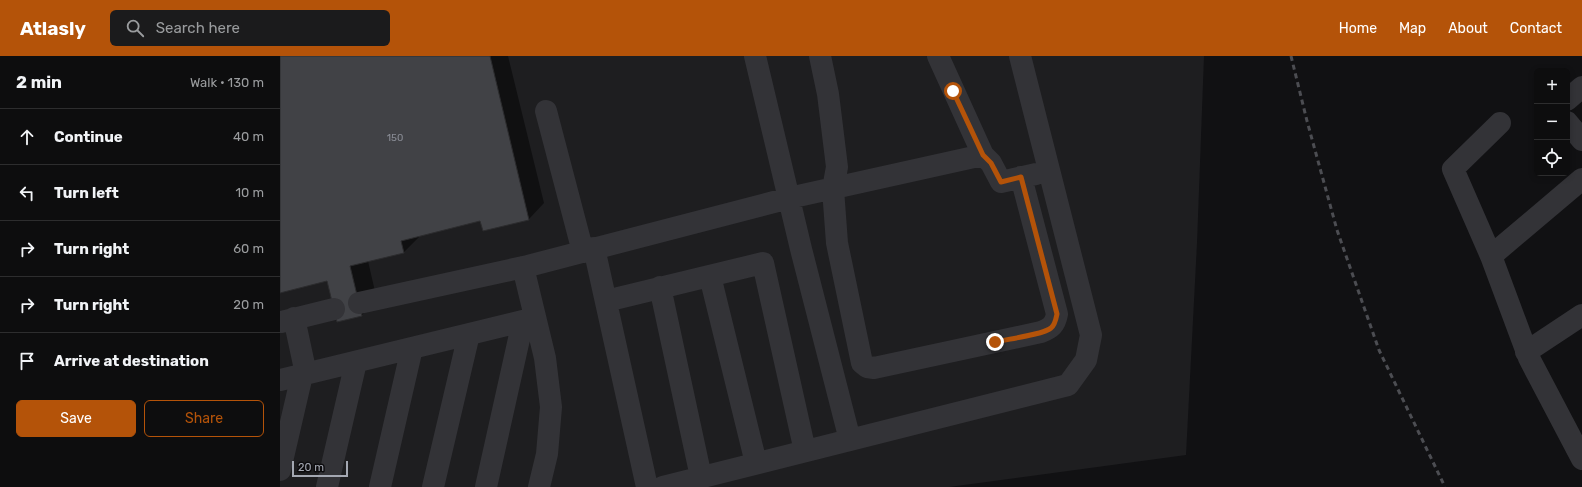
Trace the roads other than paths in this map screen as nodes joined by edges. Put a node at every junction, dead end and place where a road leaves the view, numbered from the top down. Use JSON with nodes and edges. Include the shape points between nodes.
{"nodes":[{"id":1,"x":755,"y":56,"type":"edge"},
{"id":2,"x":820,"y":56,"type":"edge"},
{"id":3,"x":938,"y":56,"type":"edge"},
{"id":4,"x":1020,"y":56,"type":"edge"},
{"id":5,"x":1582,"y":87,"type":"edge"},
{"id":6,"x":1570,"y":97,"type":"edge"},
{"id":7,"x":546,"y":112,"type":"dead end"},
{"id":8,"x":1500,"y":123,"type":"dead end"},
{"id":9,"x":1570,"y":126,"type":"edge"},
{"id":10,"x":1582,"y":140,"type":"edge"},
{"id":11,"x":983,"y":155,"type":"junction"},
{"id":12,"x":1049,"y":171,"type":"junction"},
{"id":13,"x":1021,"y":177,"type":"junction"},
{"id":14,"x":1582,"y":179,"type":"edge"},
{"id":15,"x":833,"y":189,"type":"junction"},
{"id":16,"x":789,"y":198,"type":"junction"},
{"id":17,"x":588,"y":250,"type":"junction"},
{"id":18,"x":1491,"y":256,"type":"junction"},
{"id":19,"x":523,"y":267,"type":"junction"},
{"id":20,"x":710,"y":276,"type":"junction"},
{"id":21,"x":660,"y":287,"type":"junction"},
{"id":22,"x":606,"y":300,"type":"junction"},
{"id":23,"x":359,"y":303,"type":"dead end"},
{"id":24,"x":334,"y":308,"type":"dead end"},
{"id":25,"x":1582,"y":315,"type":"edge"},
{"id":26,"x":287,"y":320,"type":"edge"},
{"id":27,"x":529,"y":320,"type":"junction"},
{"id":28,"x":469,"y":334,"type":"junction"},
{"id":29,"x":412,"y":348,"type":"junction"},
{"id":30,"x":1526,"y":352,"type":"junction"},
{"id":31,"x":356,"y":362,"type":"junction"},
{"id":32,"x":862,"y":363,"type":"junction"},
{"id":33,"x":832,"y":371,"type":"junction"},
{"id":34,"x":304,"y":374,"type":"junction"},
{"id":35,"x":280,"y":380,"type":"edge"},
{"id":36,"x":850,"y":440,"type":"junction"},
{"id":37,"x":805,"y":451,"type":"junction"},
{"id":38,"x":1582,"y":459,"type":"edge"},
{"id":39,"x":756,"y":463,"type":"junction"},
{"id":40,"x":280,"y":470,"type":"edge"},
{"id":41,"x":701,"y":477,"type":"junction"},
{"id":42,"x":327,"y":487,"type":"edge"},
{"id":43,"x":380,"y":487,"type":"edge"},
{"id":44,"x":433,"y":487,"type":"edge"},
{"id":45,"x":486,"y":487,"type":"edge"},
{"id":46,"x":539,"y":487,"type":"edge"},
{"id":47,"x":647,"y":487,"type":"edge"},
{"id":48,"x":663,"y":487,"type":"edge"}],
"edges":[{"from":1,"to":16,"type":"lane"},
{"from":2,"to":15,"type":"lane","via":[[828,94],[837,166]]},
{"from":3,"to":11,"type":"lane"},
{"from":4,"to":12,"type":"lane"},
{"from":5,"to":6,"type":"lane"},
{"from":7,"to":17,"type":"lane"},
{"from":8,"to":18,"type":"lane","via":[[1453,169]]},
{"from":9,"to":10,"type":"lane"},
{"from":11,"to":13,"type":"lane","via":[[991,163],[1001,182]]},
{"from":11,"to":15,"type":"lane"},
{"from":12,"to":13,"type":"lane"},
{"from":12,"to":36,"type":"lane","via":[[1092,334],[1086,360],[1068,385]]},
{"from":13,"to":32,"type":"lane","via":[[1057,314],[1051,328],[874,368]]},
{"from":14,"to":18,"type":"lane"},
{"from":15,"to":16,"type":"lane"},
{"from":15,"to":32,"type":"lane","via":[[837,243]]},
{"from":16,"to":17,"type":"lane"},
{"from":16,"to":33,"type":"lane"},
{"from":17,"to":19,"type":"lane"},
{"from":17,"to":22,"type":"lane"},
{"from":18,"to":30,"type":"lane"},
{"from":19,"to":23,"type":"lane"},
{"from":19,"to":27,"type":"lane"},
{"from":20,"to":21,"type":"lane"},
{"from":20,"to":37,"type":"lane","via":[[763,263]]},
{"from":20,"to":39,"type":"lane"},
{"from":21,"to":22,"type":"lane"},
{"from":21,"to":41,"type":"lane"},
{"from":22,"to":47,"type":"lane"},
{"from":24,"to":26,"type":"lane"},
{"from":25,"to":30,"type":"lane"},
{"from":26,"to":34,"type":"lane"},
{"from":27,"to":28,"type":"lane"},
{"from":27,"to":45,"type":"lane"},
{"from":27,"to":46,"type":"lane","via":[[545,358],[551,407],[547,454]]},
{"from":28,"to":29,"type":"lane"},
{"from":28,"to":44,"type":"lane"},
{"from":29,"to":31,"type":"lane"},
{"from":29,"to":43,"type":"lane"},
{"from":30,"to":38,"type":"lane"},
{"from":31,"to":34,"type":"lane"},
{"from":31,"to":42,"type":"lane"},
{"from":32,"to":33,"type":"lane"},
{"from":33,"to":36,"type":"lane"},
{"from":34,"to":35,"type":"lane"},
{"from":34,"to":40,"type":"lane"},
{"from":36,"to":37,"type":"lane"},
{"from":37,"to":39,"type":"lane"},
{"from":39,"to":41,"type":"lane"},
{"from":41,"to":48,"type":"lane"}]}
